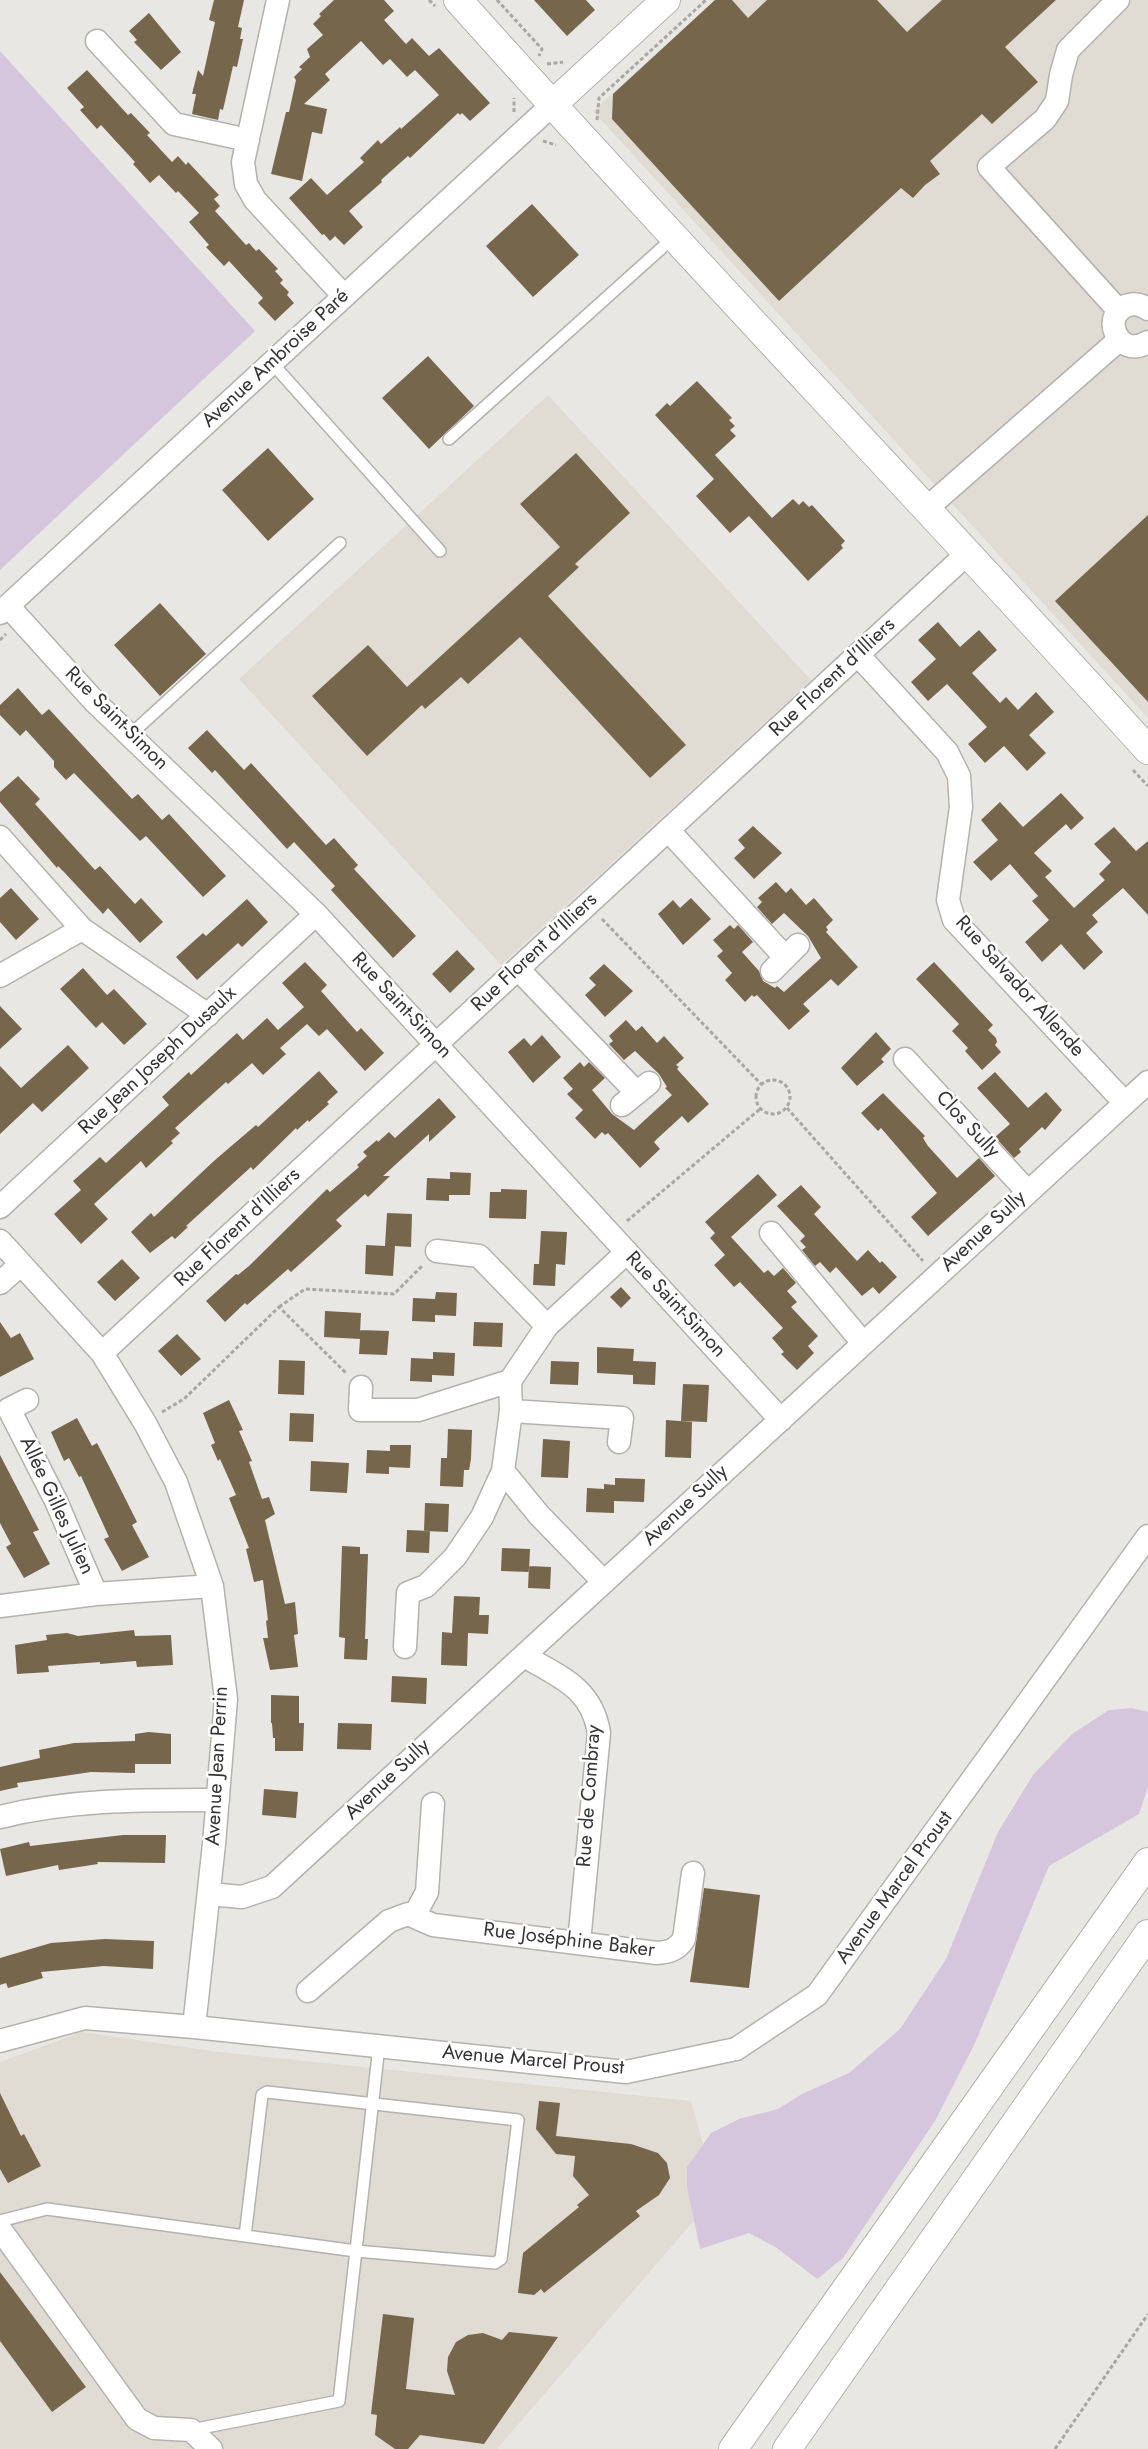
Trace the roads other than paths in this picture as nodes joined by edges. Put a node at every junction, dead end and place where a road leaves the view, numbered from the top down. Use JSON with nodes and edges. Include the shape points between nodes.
{"nodes":[{"id":1,"x":278,"y":0,"type":"edge"},
{"id":2,"x":458,"y":0,"type":"edge"},
{"id":3,"x":666,"y":0,"type":"edge"},
{"id":4,"x":1118,"y":0,"type":"edge"},
{"id":5,"x":97,"y":41,"type":"dead end"},
{"id":6,"x":552,"y":106,"type":"junction"},
{"id":7,"x":248,"y":140,"type":"junction"},
{"id":8,"x":674,"y":237,"type":"junction"},
{"id":9,"x":344,"y":296,"type":"junction"},
{"id":10,"x":1148,"y":309,"type":"edge"},
{"id":11,"x":1119,"y":311,"type":"junction"},
{"id":12,"x":1119,"y":340,"type":"junction"},
{"id":13,"x":1148,"y":342,"type":"edge"},
{"id":14,"x":272,"y":363,"type":"junction"},
{"id":15,"x":449,"y":439,"type":"dead end"},
{"id":16,"x":927,"y":508,"type":"junction"},
{"id":17,"x":340,"y":543,"type":"dead end"},
{"id":18,"x":440,"y":551,"type":"dead end"},
{"id":19,"x":969,"y":552,"type":"junction"},
{"id":20,"x":4,"y":610,"type":"edge"},
{"id":21,"x":858,"y":655,"type":"junction"},
{"id":22,"x":130,"y":735,"type":"junction"},
{"id":23,"x":1148,"y":750,"type":"edge"},
{"id":24,"x":668,"y":830,"type":"junction"},
{"id":25,"x":0,"y":838,"type":"edge"},
{"id":26,"x":316,"y":914,"type":"junction"},
{"id":27,"x":82,"y":929,"type":"junction"},
{"id":28,"x":785,"y":958,"type":"dead end"},
{"id":29,"x":518,"y":968,"type":"junction"},
{"id":30,"x":0,"y":976,"type":"edge"},
{"id":31,"x":208,"y":1015,"type":"junction"},
{"id":32,"x":437,"y":1044,"type":"junction"},
{"id":33,"x":905,"y":1059,"type":"dead end"},
{"id":34,"x":1148,"y":1082,"type":"edge"},
{"id":35,"x":636,"y":1094,"type":"dead end"},
{"id":36,"x":1125,"y":1103,"type":"junction"},
{"id":37,"x":1028,"y":1192,"type":"junction"},
{"id":38,"x":0,"y":1207,"type":"edge"},
{"id":39,"x":771,"y":1233,"type":"dead end"},
{"id":40,"x":0,"y":1241,"type":"edge"},
{"id":41,"x":437,"y":1251,"type":"road end"},
{"id":42,"x":627,"y":1252,"type":"junction"},
{"id":43,"x":20,"y":1264,"type":"junction"},
{"id":44,"x":0,"y":1283,"type":"edge"},
{"id":45,"x":547,"y":1326,"type":"junction"},
{"id":46,"x":864,"y":1343,"type":"junction"},
{"id":47,"x":102,"y":1353,"type":"junction"},
{"id":48,"x":510,"y":1381,"type":"junction"},
{"id":49,"x":361,"y":1387,"type":"road end"},
{"id":50,"x":27,"y":1400,"type":"dead end"},
{"id":51,"x":511,"y":1411,"type":"junction"},
{"id":52,"x":781,"y":1420,"type":"junction"},
{"id":53,"x":619,"y":1442,"type":"dead end"},
{"id":54,"x":503,"y":1471,"type":"junction"},
{"id":55,"x":1148,"y":1536,"type":"edge"},
{"id":56,"x":604,"y":1582,"type":"junction"},
{"id":57,"x":212,"y":1586,"type":"junction"},
{"id":58,"x":96,"y":1594,"type":"junction"},
{"id":59,"x":0,"y":1606,"type":"edge"},
{"id":60,"x":405,"y":1647,"type":"dead end"},
{"id":61,"x":524,"y":1656,"type":"junction"},
{"id":62,"x":218,"y":1800,"type":"junction"},
{"id":63,"x":433,"y":1804,"type":"dead end"},
{"id":64,"x":0,"y":1816,"type":"edge"},
{"id":65,"x":1148,"y":1862,"type":"edge"},
{"id":66,"x":693,"y":1873,"type":"dead end"},
{"id":67,"x":209,"y":1894,"type":"junction"},
{"id":68,"x":414,"y":1916,"type":"junction"},
{"id":69,"x":1148,"y":1934,"type":"edge"},
{"id":70,"x":579,"y":1942,"type":"junction"},
{"id":71,"x":308,"y":1991,"type":"dead end"},
{"id":72,"x":194,"y":2027,"type":"junction"},
{"id":73,"x":0,"y":2041,"type":"edge"},
{"id":74,"x":380,"y":2046,"type":"junction"},
{"id":75,"x":372,"y":2105,"type":"junction"},
{"id":76,"x":0,"y":2221,"type":"edge"},
{"id":77,"x":0,"y":2229,"type":"edge"},
{"id":78,"x":246,"y":2236,"type":"junction"},
{"id":79,"x":356,"y":2251,"type":"junction"},
{"id":80,"x":192,"y":2430,"type":"junction"},
{"id":81,"x":211,"y":2449,"type":"edge"},
{"id":82,"x":733,"y":2449,"type":"edge"},
{"id":83,"x":787,"y":2449,"type":"edge"}],
"edges":[{"from":1,"to":7,"type":"street"},
{"from":2,"to":6,"type":"main road"},
{"from":3,"to":6,"type":"main road"},
{"from":4,"to":11,"type":"street","via":[[1068,50],[1057,101],[1045,119],[989,167]]},
{"from":5,"to":7,"type":"street","via":[[174,124]]},
{"from":6,"to":8,"type":"main road"},
{"from":6,"to":9,"type":"street","name":"Avenue Ambroise Paré"},
{"from":7,"to":9,"type":"street","via":[[243,162],[246,184],[255,200]]},
{"from":8,"to":15,"type":"lane"},
{"from":8,"to":16,"type":"main road"},
{"from":9,"to":14,"type":"street","name":"Avenue Ambroise Paré"},
{"from":10,"to":11,"type":"street","via":[[1131,304]]},
{"from":11,"to":12,"type":"street","via":[[1114,322]]},
{"from":12,"to":13,"type":"street","via":[[1133,346]]},
{"from":12,"to":16,"type":"street"},
{"from":14,"to":18,"type":"lane"},
{"from":14,"to":20,"type":"street","name":"Avenue Ambroise Paré"},
{"from":16,"to":19,"type":"main road"},
{"from":17,"to":22,"type":"lane"},
{"from":19,"to":21,"type":"street","name":"Rue Florent d'Illiers"},
{"from":19,"to":23,"type":"main road"},
{"from":20,"to":22,"type":"street","name":"Rue Saint-Simon"},
{"from":21,"to":24,"type":"street","name":"Rue Florent d'Illiers"},
{"from":21,"to":36,"type":"street","name":"Rue Salvador Allende","via":[[947,752],[959,776],[961,807],[948,900],[954,920]]},
{"from":22,"to":26,"type":"street","name":"Rue Saint-Simon"},
{"from":24,"to":28,"type":"street"},
{"from":24,"to":29,"type":"street","name":"Rue Florent d'Illiers"},
{"from":25,"to":27,"type":"street"},
{"from":26,"to":31,"type":"street","name":"Rue Jean Joseph Dusaulx"},
{"from":26,"to":32,"type":"street","name":"Rue Saint-Simon"},
{"from":27,"to":30,"type":"street"},
{"from":27,"to":31,"type":"street"},
{"from":29,"to":32,"type":"street","name":"Rue Florent d'Illiers"},
{"from":29,"to":35,"type":"street"},
{"from":31,"to":38,"type":"street","name":"Rue Jean Joseph Dusaulx"},
{"from":32,"to":42,"type":"street","name":"Rue Saint-Simon"},
{"from":32,"to":47,"type":"street","name":"Rue Florent d'Illiers"},
{"from":33,"to":37,"type":"street","name":"Clos Sully"},
{"from":34,"to":36,"type":"street","name":"Avenue Sully"},
{"from":36,"to":37,"type":"street","name":"Avenue Sully"},
{"from":37,"to":46,"type":"street","name":"Avenue Sully"},
{"from":39,"to":46,"type":"street"},
{"from":40,"to":43,"type":"street","name":"Avenue Jean Perrin"},
{"from":41,"to":45,"type":"street","via":[[479,1256]]},
{"from":42,"to":45,"type":"street"},
{"from":42,"to":52,"type":"street","name":"Rue Saint-Simon"},
{"from":43,"to":44,"type":"street"},
{"from":43,"to":47,"type":"street","name":"Avenue Jean Perrin"},
{"from":45,"to":48,"type":"street"},
{"from":46,"to":52,"type":"street","name":"Avenue Sully"},
{"from":47,"to":57,"type":"street","name":"Avenue Jean Perrin","via":[[176,1482]]},
{"from":48,"to":49,"type":"street","via":[[418,1410],[360,1410]]},
{"from":48,"to":51,"type":"street"},
{"from":50,"to":58,"type":"street","name":"Allée Gilles Julien","via":[[9,1409],[56,1501]]},
{"from":51,"to":53,"type":"street","via":[[622,1418]]},
{"from":51,"to":54,"type":"street"},
{"from":52,"to":56,"type":"street","name":"Avenue Sully"},
{"from":54,"to":56,"type":"street","via":[[539,1515]]},
{"from":54,"to":60,"type":"street","via":[[482,1517],[455,1557],[426,1586],[408,1593]]},
{"from":55,"to":74,"type":"street","name":"Avenue Marcel Proust","via":[[817,1995],[736,2049],[626,2072]]},
{"from":56,"to":61,"type":"street","name":"Avenue Sully"},
{"from":57,"to":58,"type":"street"},
{"from":57,"to":62,"type":"street","name":"Avenue Jean Perrin","via":[[226,1699]]},
{"from":58,"to":59,"type":"street"},
{"from":61,"to":67,"type":"street","name":"Avenue Sully","via":[[272,1887],[242,1896]]},
{"from":61,"to":70,"type":"street","name":"Rue de Combray","via":[[574,1685],[596,1716],[599,1733]]},
{"from":62,"to":64,"type":"street","via":[[117,1799],[33,1808]]},
{"from":62,"to":67,"type":"street","name":"Avenue Jean Perrin"},
{"from":63,"to":68,"type":"street","via":[[427,1892]]},
{"from":65,"to":82,"type":"main road"},
{"from":66,"to":70,"type":"street","name":"Rue Joséphine Baker","via":[[684,1939],[670,1952]]},
{"from":67,"to":72,"type":"street","name":"Avenue Jean Perrin"},
{"from":68,"to":70,"type":"street","name":"Rue Joséphine Baker","via":[[433,1925]]},
{"from":68,"to":71,"type":"street","via":[[408,1914],[389,1921]]},
{"from":69,"to":83,"type":"main road"},
{"from":72,"to":73,"type":"street","name":"Avenue Marcel Proust","via":[[85,2018]]},
{"from":72,"to":74,"type":"street","name":"Avenue Marcel Proust"},
{"from":74,"to":75,"type":"lane"},
{"from":75,"to":78,"type":"lane","via":[[267,2092],[262,2095]]},
{"from":75,"to":79,"type":"lane"},
{"from":75,"to":79,"type":"lane","via":[[518,2120],[501,2259],[495,2263]]},
{"from":76,"to":78,"type":"lane","via":[[47,2209]]},
{"from":77,"to":80,"type":"street","via":[[137,2419],[154,2428]]},
{"from":78,"to":79,"type":"lane"},
{"from":79,"to":80,"type":"lane","via":[[339,2401]]},
{"from":80,"to":81,"type":"street"}]}
